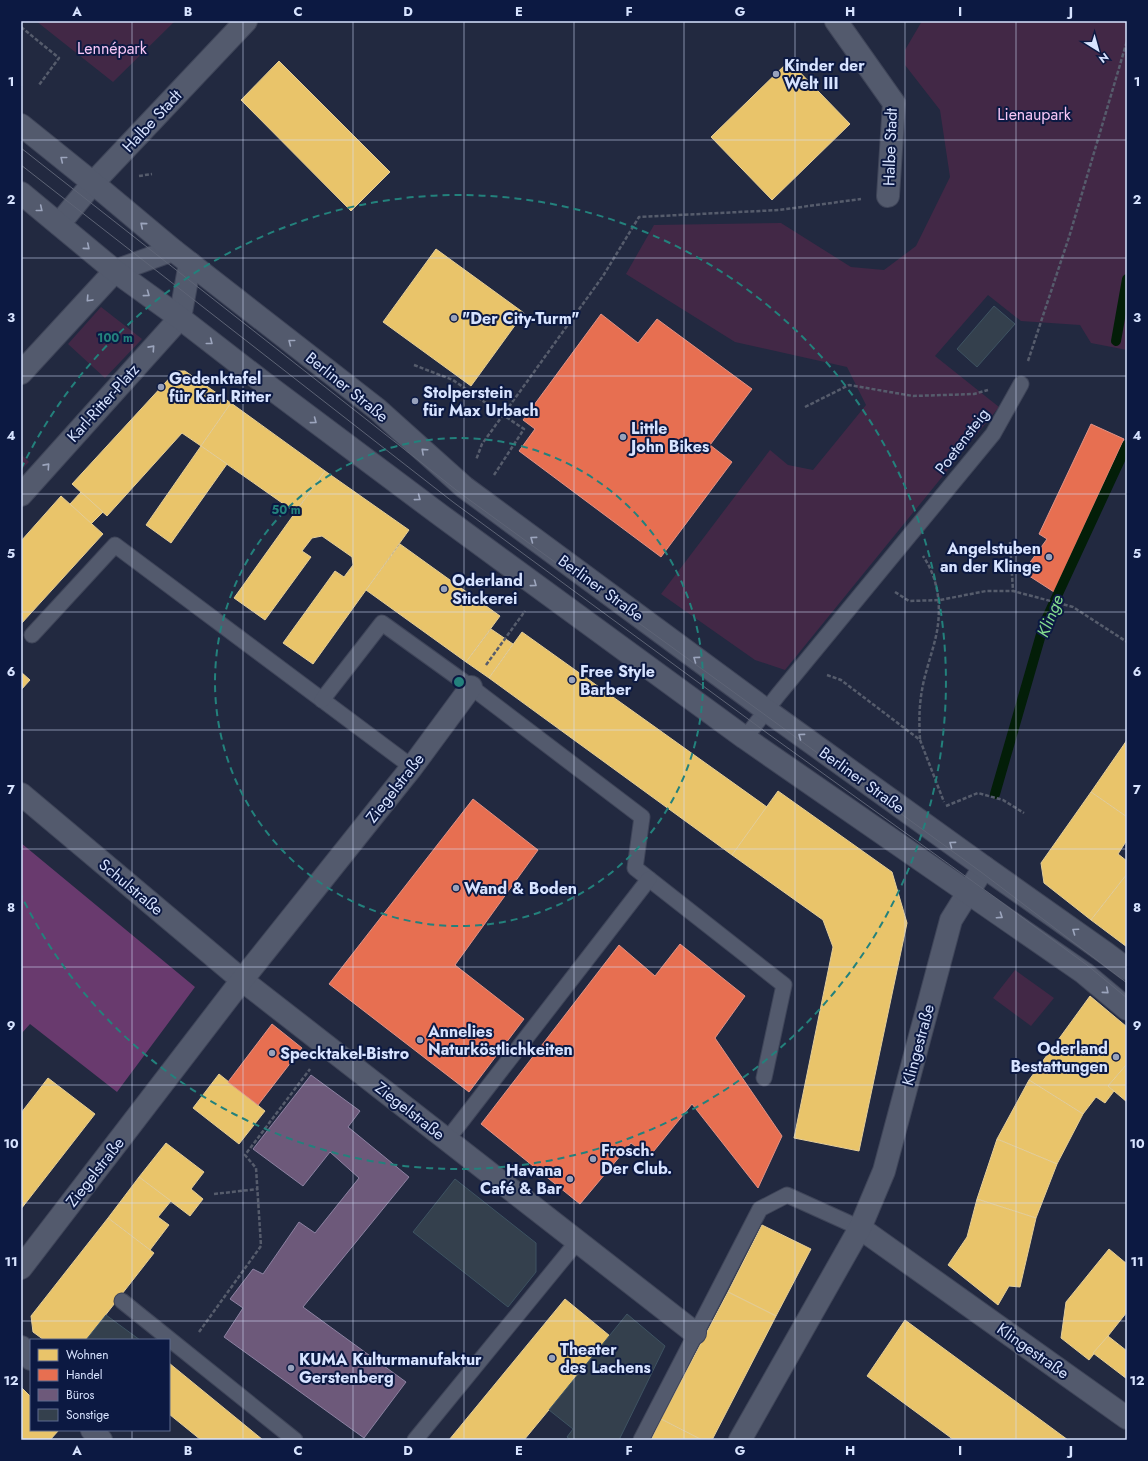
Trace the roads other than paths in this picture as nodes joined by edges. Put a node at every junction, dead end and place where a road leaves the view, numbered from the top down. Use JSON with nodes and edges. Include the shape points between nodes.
{"nodes":[{"id":1,"x":246,"y":21,"type":"edge"},
{"id":2,"x":838,"y":22,"type":"edge"},
{"id":3,"x":21,"y":125,"type":"edge"},
{"id":4,"x":93,"y":183,"type":"junction"},
{"id":5,"x":21,"y":193,"type":"edge"},
{"id":6,"x":888,"y":196,"type":"road end"},
{"id":7,"x":59,"y":224,"type":"junction"},
{"id":8,"x":181,"y":257,"type":"junction"},
{"id":9,"x":115,"y":271,"type":"junction"},
{"id":10,"x":180,"y":318,"type":"junction"},
{"id":11,"x":21,"y":373,"type":"edge"},
{"id":12,"x":1021,"y":384,"type":"road end"},
{"id":13,"x":21,"y":495,"type":"edge"},
{"id":14,"x":32,"y":635,"type":"dead end"},
{"id":15,"x":470,"y":686,"type":"junction"},
{"id":16,"x":322,"y":700,"type":"junction"},
{"id":17,"x":766,"y":710,"type":"junction"},
{"id":18,"x":745,"y":738,"type":"junction"},
{"id":19,"x":412,"y":767,"type":"junction"},
{"id":20,"x":21,"y":794,"type":"edge"},
{"id":21,"x":984,"y":867,"type":"junction"},
{"id":22,"x":649,"y":879,"type":"junction"},
{"id":23,"x":968,"y":893,"type":"junction"},
{"id":24,"x":1127,"y":969,"type":"edge"},
{"id":25,"x":242,"y":980,"type":"junction"},
{"id":26,"x":1127,"y":1009,"type":"edge"},
{"id":27,"x":764,"y":1078,"type":"dead end"},
{"id":28,"x":447,"y":1140,"type":"junction"},
{"id":29,"x":860,"y":1228,"type":"junction"},
{"id":30,"x":577,"y":1242,"type":"junction"},
{"id":31,"x":21,"y":1268,"type":"edge"},
{"id":32,"x":122,"y":1301,"type":"dead end"},
{"id":33,"x":695,"y":1333,"type":"junction"},
{"id":34,"x":170,"y":1339,"type":"edge"},
{"id":35,"x":170,"y":1339,"type":"edge"},
{"id":36,"x":21,"y":1347,"type":"edge"},
{"id":37,"x":30,"y":1358,"type":"edge"},
{"id":38,"x":1127,"y":1418,"type":"edge"},
{"id":39,"x":93,"y":1431,"type":"edge"},
{"id":40,"x":101,"y":1440,"type":"edge"},
{"id":41,"x":295,"y":1440,"type":"edge"},
{"id":42,"x":414,"y":1440,"type":"edge"},
{"id":43,"x":641,"y":1440,"type":"edge"},
{"id":44,"x":740,"y":1440,"type":"edge"}],
"edges":[{"from":1,"to":4,"type":"street","name":"Halbe Stadt"},
{"from":2,"to":6,"type":"street","name":"Halbe Stadt","via":[[894,103]]},
{"from":4,"to":3,"type":"street","name":"Berliner Straße","one_way":true},
{"from":4,"to":7,"type":"street","name":"Halbe Stadt"},
{"from":8,"to":4,"type":"street","name":"Berliner Straße","one_way":true},
{"from":5,"to":7,"type":"street","name":"Berliner Straße","one_way":true},
{"from":7,"to":9,"type":"street","name":"Berliner Straße","one_way":true},
{"from":8,"to":9,"type":"street"},
{"from":8,"to":10,"type":"street"},
{"from":17,"to":8,"type":"street","name":"Berliner Straße","one_way":true,"via":[[464,486],[377,409]]},
{"from":9,"to":10,"type":"street","name":"Berliner Straße","one_way":true},
{"from":9,"to":11,"type":"street","one_way":true},
{"from":13,"to":10,"type":"street","name":"Karl-Ritter-Platz","one_way":true},
{"from":10,"to":18,"type":"street","name":"Berliner Straße","one_way":true,"via":[[541,589]]},
{"from":12,"to":17,"type":"lane","name":"Poetensteig","via":[[993,434]]},
{"from":14,"to":16,"type":"lane","via":[[114,545]]},
{"from":15,"to":16,"type":"lane","via":[[382,623]]},
{"from":15,"to":19,"type":"street","name":"Ziegelstraße"},
{"from":15,"to":22,"type":"lane","via":[[642,817],[635,868]]},
{"from":16,"to":19,"type":"lane"},
{"from":17,"to":18,"type":"lane","name":"Poetensteig"},
{"from":21,"to":17,"type":"street","name":"Berliner Straße","one_way":true},
{"from":18,"to":23,"type":"street","name":"Berliner Straße"},
{"from":19,"to":25,"type":"street","name":"Ziegelstraße"},
{"from":20,"to":25,"type":"street","name":"Schulstraße"},
{"from":21,"to":23,"type":"street","name":"Klingestraße"},
{"from":24,"to":21,"type":"street","name":"Berliner Straße","one_way":true},
{"from":22,"to":27,"type":"lane","via":[[784,985]]},
{"from":22,"to":28,"type":"lane"},
{"from":23,"to":26,"type":"street","name":"Berliner Straße","one_way":true,"via":[[1084,973]]},
{"from":23,"to":29,"type":"street","name":"Klingestraße","via":[[951,920],[884,1171]]},
{"from":25,"to":28,"type":"street","name":"Ziegelstraße"},
{"from":25,"to":31,"type":"street","name":"Ziegelstraße"},
{"from":28,"to":30,"type":"street","name":"Ziegelstraße"},
{"from":29,"to":33,"type":"lane","via":[[787,1195],[760,1209]]},
{"from":29,"to":38,"type":"street","name":"Klingestraße"},
{"from":29,"to":44,"type":"street","name":"Klingestraße"},
{"from":30,"to":33,"type":"street","name":"Ziegelstraße"},
{"from":30,"to":42,"type":"lane"},
{"from":32,"to":34,"type":"lane"},
{"from":33,"to":43,"type":"lane"},
{"from":35,"to":41,"type":"lane"},
{"from":36,"to":37,"type":"street"},
{"from":39,"to":40,"type":"street"}]}
